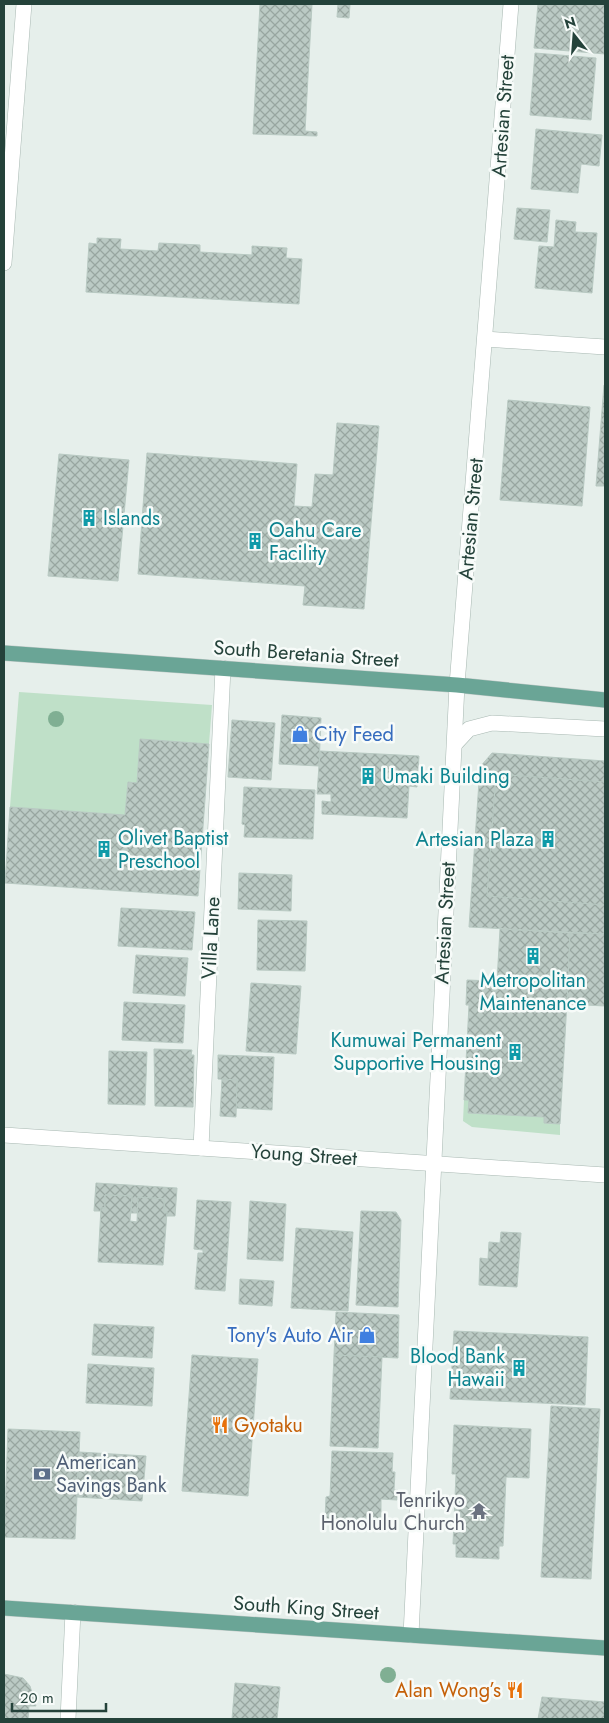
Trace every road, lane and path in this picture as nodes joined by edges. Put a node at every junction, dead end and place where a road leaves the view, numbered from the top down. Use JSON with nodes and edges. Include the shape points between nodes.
{"nodes":[{"id":1,"x":24,"y":4,"type":"edge"},
{"id":2,"x":511,"y":4,"type":"edge"},
{"id":3,"x":4,"y":263,"type":"edge"},
{"id":4,"x":485,"y":339,"type":"junction"},
{"id":5,"x":605,"y":347,"type":"edge"},
{"id":6,"x":4,"y":653,"type":"edge"},
{"id":7,"x":223,"y":668,"type":"junction"},
{"id":8,"x":457,"y":685,"type":"junction"},
{"id":9,"x":605,"y":700,"type":"edge"},
{"id":10,"x":605,"y":728,"type":"edge"},
{"id":11,"x":455,"y":744,"type":"junction"},
{"id":12,"x":4,"y":1135,"type":"edge"},
{"id":13,"x":201,"y":1148,"type":"junction"},
{"id":14,"x":433,"y":1163,"type":"junction"},
{"id":15,"x":605,"y":1174,"type":"edge"},
{"id":16,"x":4,"y":1608,"type":"edge"},
{"id":17,"x":73,"y":1612,"type":"junction"},
{"id":18,"x":411,"y":1635,"type":"junction"},
{"id":19,"x":605,"y":1648,"type":"edge"},
{"id":20,"x":68,"y":1719,"type":"edge"}],
"edges":[{"from":1,"to":3,"type":"street"},
{"from":2,"to":4,"type":"street","name":"Artesian Street"},
{"from":4,"to":5,"type":"street"},
{"from":4,"to":8,"type":"street","name":"Artesian Street"},
{"from":6,"to":7,"type":"main road","name":"South Beretania Street"},
{"from":7,"to":8,"type":"main road","name":"South Beretania Street"},
{"from":7,"to":13,"type":"street","name":"Villa Lane"},
{"from":8,"to":9,"type":"main road","name":"South Beretania Street"},
{"from":8,"to":11,"type":"street","name":"Artesian Street"},
{"from":10,"to":11,"type":"street","via":[[492,723],[469,729]]},
{"from":11,"to":14,"type":"street","name":"Artesian Street"},
{"from":12,"to":13,"type":"street","name":"Young Street"},
{"from":13,"to":14,"type":"street","name":"Young Street"},
{"from":14,"to":15,"type":"street","name":"Young Street"},
{"from":14,"to":18,"type":"street","name":"Artesian Street"},
{"from":16,"to":17,"type":"main road","name":"South King Street"},
{"from":17,"to":18,"type":"main road","name":"South King Street"},
{"from":17,"to":20,"type":"street"},
{"from":18,"to":19,"type":"main road","name":"South King Street"}]}
